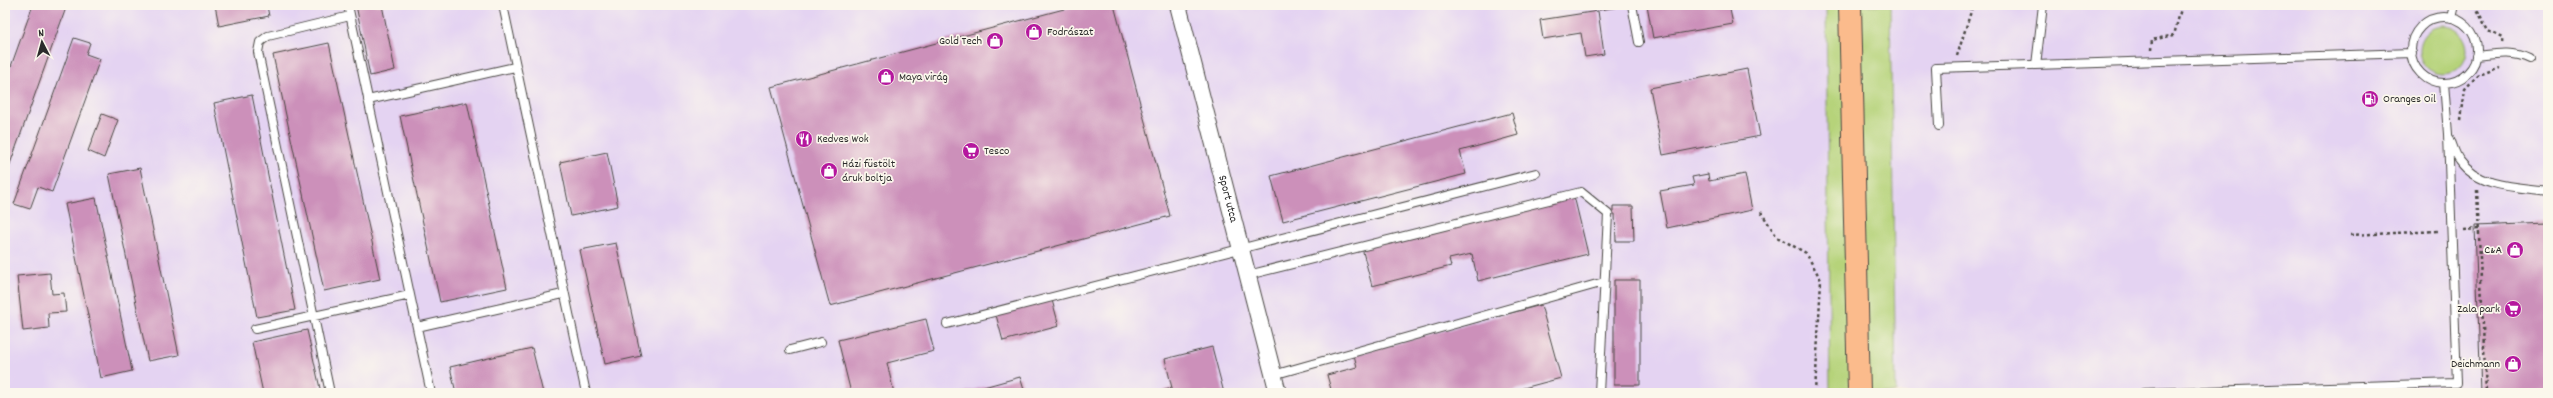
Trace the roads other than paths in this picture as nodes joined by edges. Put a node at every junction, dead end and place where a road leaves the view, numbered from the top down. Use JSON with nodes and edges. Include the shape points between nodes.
{"nodes":[{"id":1,"x":348,"y":5,"type":"edge"},
{"id":2,"x":503,"y":5,"type":"edge"},
{"id":3,"x":1178,"y":5,"type":"edge"},
{"id":4,"x":1632,"y":5,"type":"edge"},
{"id":5,"x":1850,"y":5,"type":"edge"},
{"id":6,"x":2043,"y":5,"type":"edge"},
{"id":7,"x":2454,"y":5,"type":"edge"},
{"id":8,"x":350,"y":16,"type":"junction"},
{"id":9,"x":2451,"y":18,"type":"junction"},
{"id":10,"x":1639,"y":42,"type":"dead end"},
{"id":11,"x":2412,"y":53,"type":"junction"},
{"id":12,"x":2476,"y":56,"type":"junction"},
{"id":13,"x":2530,"y":59,"type":"dead end"},
{"id":14,"x":2036,"y":65,"type":"junction"},
{"id":15,"x":515,"y":67,"type":"junction"},
{"id":16,"x":2444,"y":83,"type":"junction"},
{"id":17,"x":368,"y":100,"type":"junction"},
{"id":18,"x":1939,"y":126,"type":"dead end"},
{"id":19,"x":2448,"y":134,"type":"junction"},
{"id":20,"x":1536,"y":173,"type":"dead end"},
{"id":21,"x":2548,"y":191,"type":"edge"},
{"id":22,"x":1241,"y":247,"type":"junction"},
{"id":23,"x":1248,"y":275,"type":"junction"},
{"id":24,"x":1604,"y":282,"type":"junction"},
{"id":25,"x":563,"y":294,"type":"junction"},
{"id":26,"x":410,"y":295,"type":"junction"},
{"id":27,"x":314,"y":316,"type":"junction"},
{"id":28,"x":946,"y":324,"type":"dead end"},
{"id":29,"x":417,"y":326,"type":"junction"},
{"id":30,"x":255,"y":329,"type":"dead end"},
{"id":31,"x":821,"y":342,"type":"dead end"},
{"id":32,"x":790,"y":350,"type":"dead end"},
{"id":33,"x":1273,"y":374,"type":"junction"},
{"id":34,"x":330,"y":393,"type":"edge"},
{"id":35,"x":432,"y":393,"type":"edge"},
{"id":36,"x":586,"y":393,"type":"edge"},
{"id":37,"x":1278,"y":393,"type":"edge"},
{"id":38,"x":1599,"y":393,"type":"edge"},
{"id":39,"x":1859,"y":393,"type":"edge"},
{"id":40,"x":2144,"y":393,"type":"edge"}],
"edges":[{"from":1,"to":8,"type":"lane"},
{"from":2,"to":15,"type":"lane"},
{"from":3,"to":22,"type":"street","name":"Sport utca"},
{"from":4,"to":10,"type":"lane"},
{"from":5,"to":39,"type":"main road"},
{"from":6,"to":14,"type":"lane"},
{"from":7,"to":9,"type":"lane"},
{"from":8,"to":17,"type":"lane"},
{"from":8,"to":27,"type":"lane","via":[[268,36],[260,42],[258,52]]},
{"from":9,"to":11,"type":"lane","via":[[2436,18],[2423,25],[2414,36]]},
{"from":9,"to":12,"type":"lane","via":[[2464,24],[2473,35]]},
{"from":11,"to":14,"type":"lane"},
{"from":11,"to":16,"type":"lane","via":[[2421,74]]},
{"from":12,"to":13,"type":"lane","via":[[2501,53],[2522,55]]},
{"from":12,"to":16,"type":"lane","via":[[2471,68],[2462,77]]},
{"from":14,"to":18,"type":"lane","via":[[1936,68]]},
{"from":15,"to":17,"type":"lane"},
{"from":15,"to":25,"type":"lane"},
{"from":16,"to":19,"type":"lane"},
{"from":17,"to":26,"type":"lane"},
{"from":19,"to":21,"type":"lane","via":[[2459,160],[2476,176],[2499,184]]},
{"from":19,"to":40,"type":"lane","via":[[2457,383]]},
{"from":20,"to":22,"type":"lane"},
{"from":22,"to":23,"type":"street","name":"Sport utca"},
{"from":22,"to":28,"type":"lane"},
{"from":23,"to":24,"type":"lane","via":[[1581,192],[1608,214]]},
{"from":23,"to":33,"type":"street","name":"Sport utca"},
{"from":24,"to":33,"type":"lane"},
{"from":24,"to":38,"type":"lane"},
{"from":25,"to":29,"type":"lane"},
{"from":25,"to":36,"type":"lane"},
{"from":26,"to":27,"type":"lane"},
{"from":26,"to":29,"type":"lane"},
{"from":27,"to":30,"type":"lane"},
{"from":27,"to":34,"type":"lane"},
{"from":29,"to":35,"type":"lane"},
{"from":31,"to":32,"type":"lane"},
{"from":33,"to":37,"type":"street","name":"Sport utca"}]}
